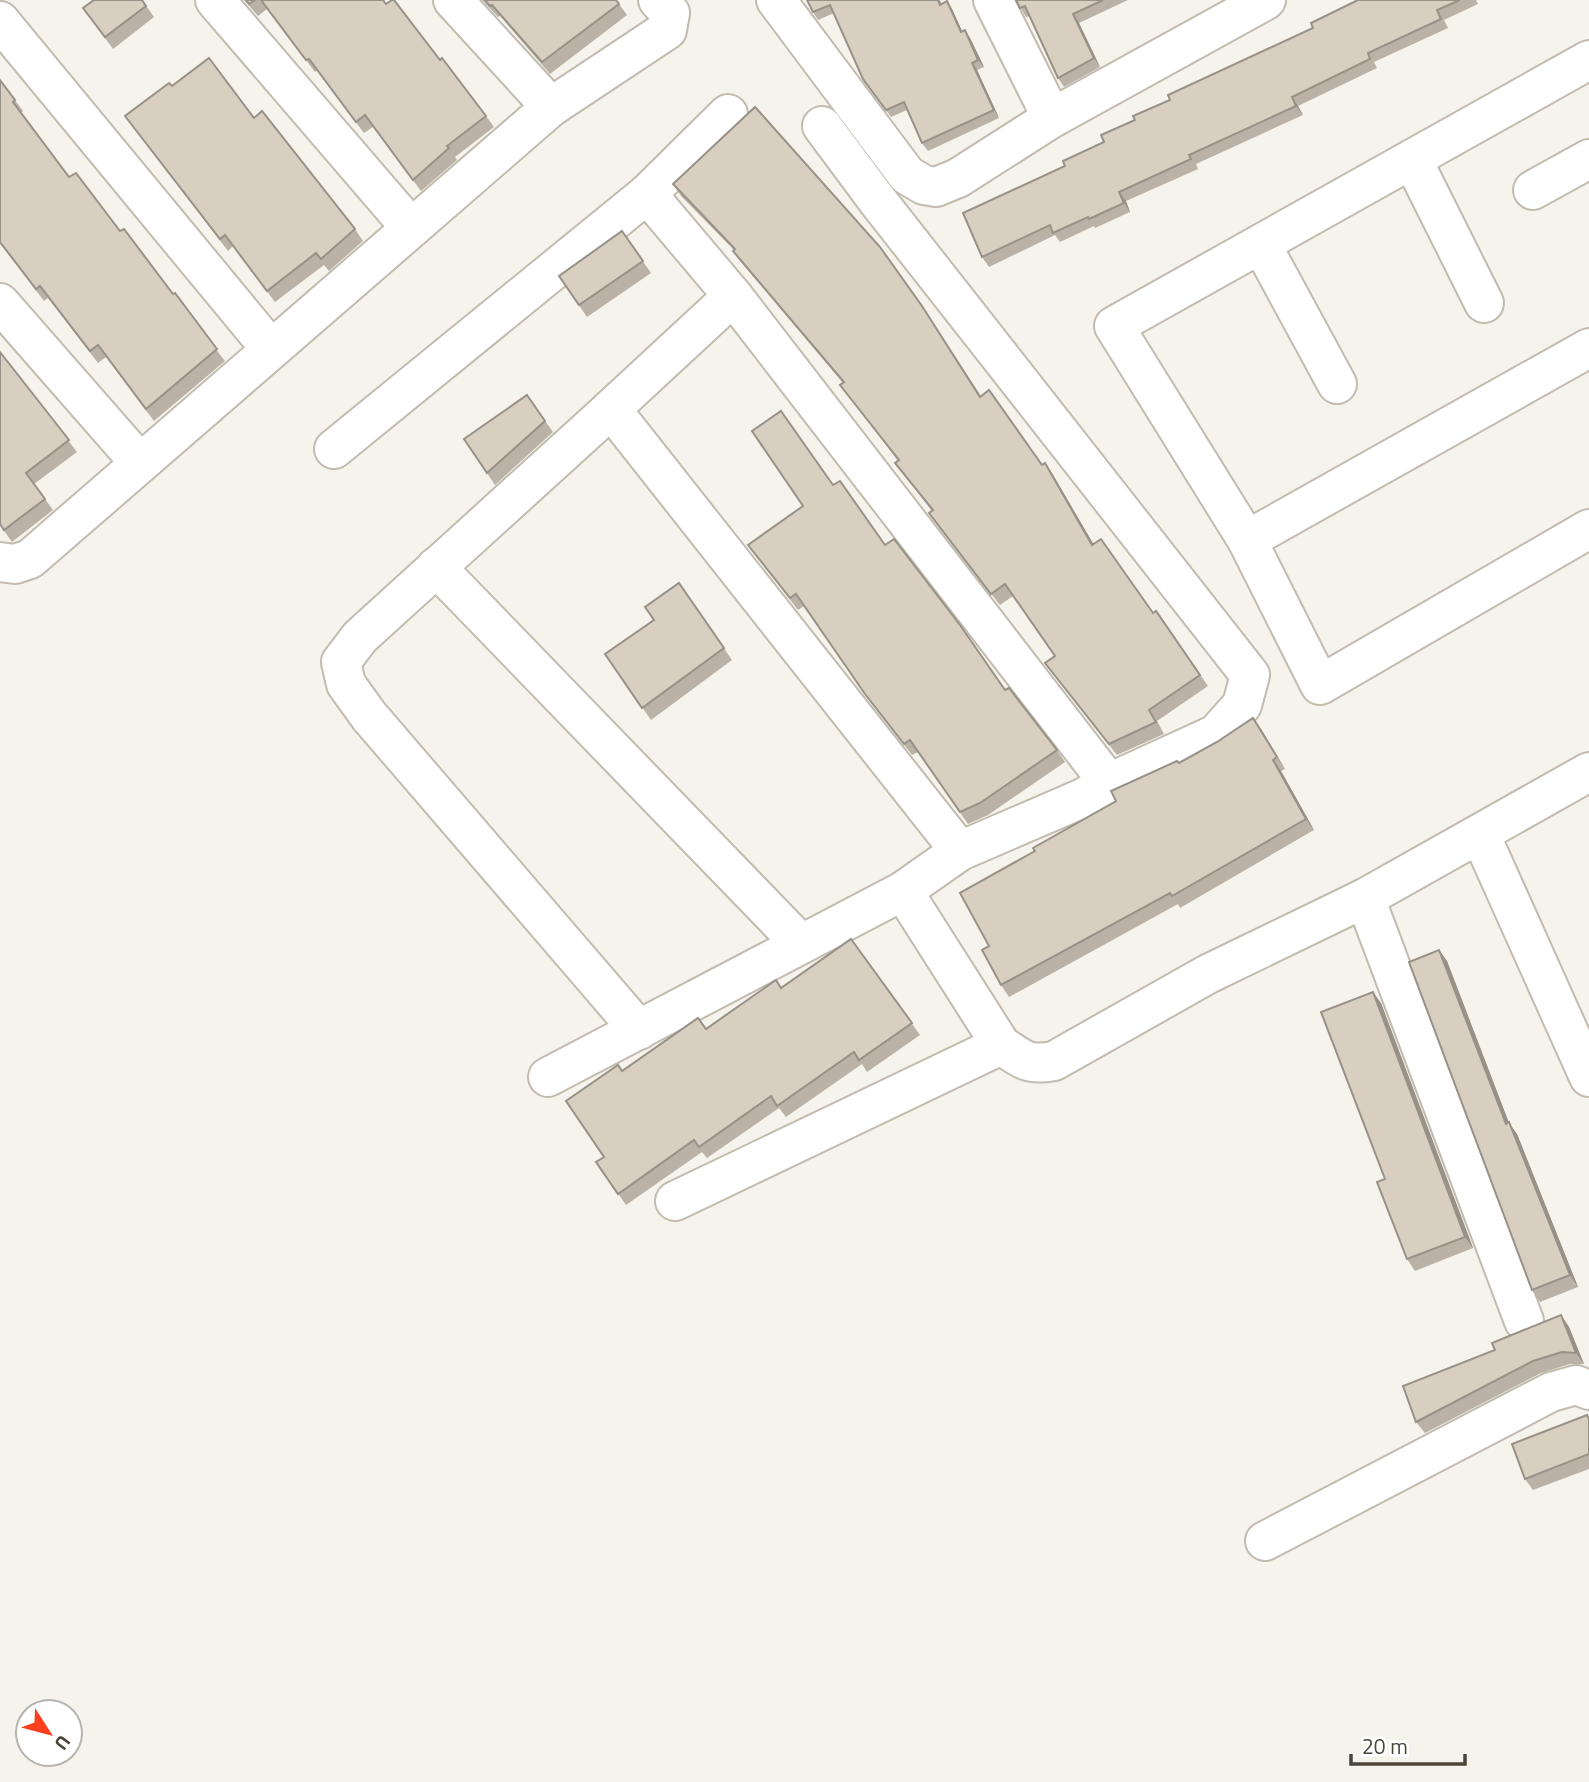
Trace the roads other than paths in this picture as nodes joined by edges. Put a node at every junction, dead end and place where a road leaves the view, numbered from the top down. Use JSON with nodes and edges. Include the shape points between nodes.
{"nodes":[{"id":1,"x":215,"y":0,"type":"edge"},
{"id":2,"x":453,"y":0,"type":"edge"},
{"id":3,"x":659,"y":0,"type":"edge"},
{"id":4,"x":776,"y":0,"type":"edge"},
{"id":5,"x":993,"y":0,"type":"edge"},
{"id":6,"x":1266,"y":0,"type":"edge"},
{"id":7,"x":1228,"y":9,"type":"edge"},
{"id":8,"x":0,"y":21,"type":"edge"},
{"id":9,"x":1589,"y":60,"type":"edge"},
{"id":10,"x":551,"y":107,"type":"junction"},
{"id":11,"x":728,"y":114,"type":"dead end"},
{"id":12,"x":1052,"y":118,"type":"junction"},
{"id":13,"x":822,"y":126,"type":"dead end"},
{"id":14,"x":1412,"y":159,"type":"junction"},
{"id":15,"x":1589,"y":159,"type":"edge"},
{"id":16,"x":1533,"y":190,"type":"dead end"},
{"id":17,"x":647,"y":194,"type":"junction"},
{"id":18,"x":411,"y":228,"type":"junction"},
{"id":19,"x":1261,"y":244,"type":"junction"},
{"id":20,"x":733,"y":296,"type":"junction"},
{"id":21,"x":0,"y":303,"type":"edge"},
{"id":22,"x":1484,"y":303,"type":"dead end"},
{"id":23,"x":270,"y":348,"type":"junction"},
{"id":24,"x":1589,"y":348,"type":"edge"},
{"id":25,"x":1337,"y":384,"type":"dead end"},
{"id":26,"x":611,"y":409,"type":"junction"},
{"id":27,"x":334,"y":449,"type":"dead end"},
{"id":28,"x":140,"y":463,"type":"junction"},
{"id":29,"x":1589,"y":529,"type":"edge"},
{"id":30,"x":1247,"y":540,"type":"junction"},
{"id":31,"x":0,"y":562,"type":"edge"},
{"id":32,"x":436,"y":567,"type":"junction"},
{"id":33,"x":1589,"y":772,"type":"edge"},
{"id":34,"x":1109,"y":783,"type":"junction"},
{"id":35,"x":1480,"y":834,"type":"junction"},
{"id":36,"x":960,"y":851,"type":"junction"},
{"id":37,"x":903,"y":891,"type":"junction"},
{"id":38,"x":1364,"y":898,"type":"junction"},
{"id":39,"x":801,"y":944,"type":"junction"},
{"id":40,"x":639,"y":1030,"type":"junction"},
{"id":41,"x":1001,"y":1045,"type":"junction"},
{"id":42,"x":548,"y":1077,"type":"dead end"},
{"id":43,"x":1589,"y":1077,"type":"edge"},
{"id":44,"x":675,"y":1201,"type":"dead end"},
{"id":45,"x":1524,"y":1321,"type":"dead end"},
{"id":46,"x":1589,"y":1390,"type":"edge"},
{"id":47,"x":1265,"y":1541,"type":"dead end"}],
"edges":[{"from":1,"to":18,"type":"street"},
{"from":2,"to":10,"type":"street"},
{"from":3,"to":10,"type":"street","via":[[670,13],[667,30]]},
{"from":4,"to":12,"type":"street","via":[[907,175],[925,185],[936,187],[958,178]]},
{"from":5,"to":12,"type":"street"},
{"from":6,"to":7,"type":"street"},
{"from":7,"to":12,"type":"street"},
{"from":8,"to":23,"type":"street"},
{"from":9,"to":14,"type":"street"},
{"from":10,"to":18,"type":"street"},
{"from":11,"to":17,"type":"street"},
{"from":13,"to":34,"type":"street","via":[[1250,675],[1242,705],[1216,734]]},
{"from":14,"to":19,"type":"street"},
{"from":14,"to":22,"type":"street"},
{"from":15,"to":16,"type":"street"},
{"from":17,"to":20,"type":"street"},
{"from":17,"to":27,"type":"street"},
{"from":18,"to":23,"type":"street"},
{"from":19,"to":25,"type":"street"},
{"from":19,"to":30,"type":"street","via":[[1114,326]]},
{"from":20,"to":26,"type":"street"},
{"from":20,"to":34,"type":"street"},
{"from":21,"to":28,"type":"street"},
{"from":23,"to":28,"type":"street"},
{"from":24,"to":30,"type":"street"},
{"from":26,"to":32,"type":"street"},
{"from":26,"to":36,"type":"street"},
{"from":28,"to":31,"type":"street","via":[[30,559]]},
{"from":29,"to":30,"type":"street","via":[[1320,685]]},
{"from":32,"to":39,"type":"street"},
{"from":32,"to":40,"type":"street","via":[[360,637],[341,662],[346,684]]},
{"from":33,"to":35,"type":"street"},
{"from":34,"to":36,"type":"street"},
{"from":35,"to":38,"type":"street"},
{"from":35,"to":43,"type":"street"},
{"from":36,"to":37,"type":"street"},
{"from":37,"to":39,"type":"street"},
{"from":37,"to":41,"type":"street"},
{"from":38,"to":41,"type":"street","via":[[1208,974],[1054,1061],[1036,1064]]},
{"from":38,"to":45,"type":"street"},
{"from":39,"to":40,"type":"street"},
{"from":40,"to":42,"type":"street"},
{"from":41,"to":44,"type":"street"},
{"from":46,"to":47,"type":"street","via":[[1576,1385],[1550,1392]]}]}
